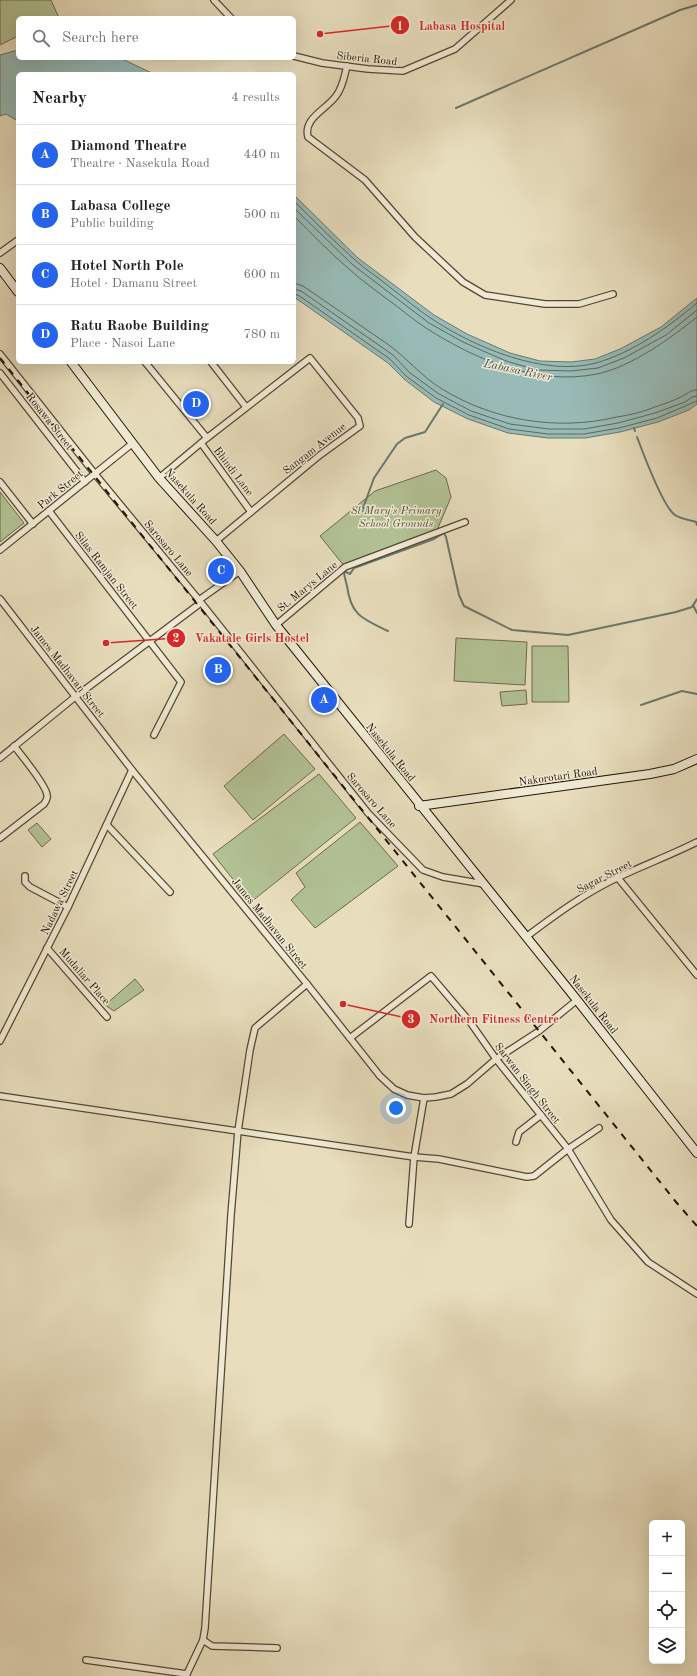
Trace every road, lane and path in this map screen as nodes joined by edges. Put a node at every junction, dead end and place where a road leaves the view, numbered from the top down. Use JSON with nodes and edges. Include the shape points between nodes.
{"nodes":[{"id":1,"x":214,"y":0,"type":"edge"},
{"id":2,"x":511,"y":0,"type":"edge"},
{"id":3,"x":229,"y":16,"type":"edge"},
{"id":4,"x":296,"y":56,"type":"edge"},
{"id":5,"x":348,"y":66,"type":"junction"},
{"id":6,"x":16,"y":241,"type":"edge"},
{"id":7,"x":0,"y":253,"type":"edge"},
{"id":8,"x":0,"y":268,"type":"edge"},
{"id":9,"x":16,"y":289,"type":"edge"},
{"id":10,"x":613,"y":294,"type":"dead end"},
{"id":11,"x":0,"y":354,"type":"edge"},
{"id":12,"x":73,"y":364,"type":"edge"},
{"id":13,"x":147,"y":364,"type":"edge"},
{"id":14,"x":213,"y":364,"type":"edge"},
{"id":15,"x":0,"y":373,"type":"edge"},
{"id":16,"x":246,"y":407,"type":"junction"},
{"id":17,"x":207,"y":438,"type":"junction"},
{"id":18,"x":133,"y":443,"type":"junction"},
{"id":19,"x":201,"y":443,"type":"junction"},
{"id":20,"x":95,"y":474,"type":"junction"},
{"id":21,"x":159,"y":478,"type":"junction"},
{"id":22,"x":0,"y":482,"type":"edge"},
{"id":23,"x":85,"y":482,"type":"junction"},
{"id":24,"x":49,"y":510,"type":"junction"},
{"id":25,"x":252,"y":512,"type":"junction"},
{"id":26,"x":465,"y":522,"type":"dead end"},
{"id":27,"x":33,"y":524,"type":"junction"},
{"id":28,"x":216,"y":542,"type":"junction"},
{"id":29,"x":0,"y":550,"type":"edge"},
{"id":30,"x":240,"y":571,"type":"junction"},
{"id":31,"x":0,"y":599,"type":"edge"},
{"id":32,"x":199,"y":600,"type":"junction"},
{"id":33,"x":276,"y":625,"type":"junction"},
{"id":34,"x":150,"y":641,"type":"junction"},
{"id":35,"x":75,"y":697,"type":"junction"},
{"id":36,"x":154,"y":735,"type":"dead end"},
{"id":37,"x":14,"y":746,"type":"junction"},
{"id":38,"x":0,"y":758,"type":"edge"},
{"id":39,"x":697,"y":759,"type":"edge"},
{"id":40,"x":132,"y":770,"type":"junction"},
{"id":41,"x":420,"y":806,"type":"junction"},
{"id":42,"x":107,"y":825,"type":"junction"},
{"id":43,"x":0,"y":838,"type":"edge"},
{"id":44,"x":697,"y":842,"type":"edge"},
{"id":45,"x":25,"y":876,"type":"dead end"},
{"id":46,"x":618,"y":878,"type":"junction"},
{"id":47,"x":484,"y":884,"type":"junction"},
{"id":48,"x":170,"y":892,"type":"dead end"},
{"id":49,"x":68,"y":907,"type":"junction"},
{"id":50,"x":526,"y":937,"type":"junction"},
{"id":51,"x":47,"y":948,"type":"junction"},
{"id":52,"x":697,"y":975,"type":"edge"},
{"id":53,"x":307,"y":984,"type":"junction"},
{"id":54,"x":577,"y":1000,"type":"junction"},
{"id":55,"x":107,"y":1017,"type":"dead end"},
{"id":56,"x":350,"y":1038,"type":"junction"},
{"id":57,"x":0,"y":1041,"type":"edge"},
{"id":58,"x":496,"y":1059,"type":"junction"},
{"id":59,"x":0,"y":1096,"type":"edge"},
{"id":60,"x":424,"y":1098,"type":"junction"},
{"id":61,"x":541,"y":1115,"type":"junction"},
{"id":62,"x":600,"y":1128,"type":"dead end"},
{"id":63,"x":238,"y":1131,"type":"junction"},
{"id":64,"x":516,"y":1142,"type":"dead end"},
{"id":65,"x":568,"y":1150,"type":"junction"},
{"id":66,"x":697,"y":1153,"type":"edge"},
{"id":67,"x":414,"y":1157,"type":"junction"},
{"id":68,"x":409,"y":1224,"type":"dead end"},
{"id":69,"x":697,"y":1294,"type":"edge"},
{"id":70,"x":203,"y":1640,"type":"junction"},
{"id":71,"x":277,"y":1648,"type":"dead end"},
{"id":72,"x":86,"y":1660,"type":"dead end"},
{"id":73,"x":186,"y":1675,"type":"edge"}],
"edges":[{"from":1,"to":3,"type":"street"},
{"from":2,"to":5,"type":"street","name":"Siberia Road","via":[[456,49],[431,61],[403,71]]},
{"from":4,"to":5,"type":"street","name":"Siberia Road"},
{"from":5,"to":10,"type":"street","via":[[341,89],[335,98],[310,121],[306,130],[308,137],[365,180],[415,237],[463,282],[484,295],[545,304],[579,304]]},
{"from":6,"to":7,"type":"street"},
{"from":8,"to":9,"type":"main road"},
{"from":11,"to":20,"type":"street","name":"Sarosaro Lane"},
{"from":12,"to":18,"type":"main road","name":"Nasekula Road"},
{"from":13,"to":17,"type":"street"},
{"from":14,"to":16,"type":"street"},
{"from":15,"to":23,"type":"street","name":"Rosawa Street"},
{"from":16,"to":17,"type":"street"},
{"from":16,"to":25,"type":"street","name":"Sangam Avenue","via":[[310,358],[358,418],[360,426],[320,455]]},
{"from":17,"to":19,"type":"street"},
{"from":18,"to":20,"type":"street","name":"Park Street"},
{"from":18,"to":21,"type":"main road","name":"Nasekula Road"},
{"from":19,"to":21,"type":"street"},
{"from":19,"to":25,"type":"street","name":"Bhindi Lane"},
{"from":20,"to":23,"type":"street","name":"Park Street"},
{"from":20,"to":32,"type":"street","name":"Sarosaro Lane"},
{"from":21,"to":28,"type":"main road","name":"Nasekula Road"},
{"from":22,"to":27,"type":"street"},
{"from":23,"to":24,"type":"street","name":"Park Street"},
{"from":24,"to":27,"type":"street","name":"Park Street"},
{"from":24,"to":34,"type":"street","name":"Silas Ramjan Street"},
{"from":25,"to":28,"type":"street","name":"Sangam Avenue"},
{"from":26,"to":33,"type":"street","name":"St. Marys Lane","via":[[345,568]]},
{"from":27,"to":29,"type":"street","name":"Park Street"},
{"from":28,"to":30,"type":"main road","name":"Nasekula Road"},
{"from":30,"to":32,"type":"street"},
{"from":30,"to":33,"type":"main road","name":"Nasekula Road"},
{"from":31,"to":35,"type":"street","name":"James Madhavan Street"},
{"from":32,"to":34,"type":"street","via":[[198,605]]},
{"from":32,"to":47,"type":"street","name":"Sarosaro Lane","via":[[368,812],[423,870],[443,878]]},
{"from":33,"to":41,"type":"main road","name":"Nasekula Road"},
{"from":34,"to":35,"type":"street"},
{"from":34,"to":36,"type":"street","name":"Silas Ramjan Street","via":[[181,682]]},
{"from":35,"to":37,"type":"street"},
{"from":35,"to":40,"type":"street","name":"James Madhavan Street"},
{"from":37,"to":38,"type":"street"},
{"from":37,"to":43,"type":"street","via":[[48,797],[44,804]]},
{"from":39,"to":41,"type":"main road","name":"Nakorotari Road","via":[[674,769],[650,774]]},
{"from":40,"to":42,"type":"street","name":"Nadawa Street"},
{"from":40,"to":53,"type":"street","name":"James Madhavan Street"},
{"from":41,"to":47,"type":"main road","name":"Nasekula Road"},
{"from":42,"to":48,"type":"street"},
{"from":42,"to":49,"type":"street","name":"Nadawa Street"},
{"from":44,"to":46,"type":"street","name":"Sagar Street"},
{"from":45,"to":49,"type":"street","via":[[25,882],[30,887]]},
{"from":46,"to":50,"type":"street","name":"Sagar Street","via":[[552,916]]},
{"from":46,"to":52,"type":"street"},
{"from":47,"to":50,"type":"main road","name":"Nasekula Road"},
{"from":49,"to":51,"type":"street","name":"Nadawa Street"},
{"from":50,"to":54,"type":"main road","name":"Nasekula Road"},
{"from":51,"to":55,"type":"street","name":"Mudaliar Place"},
{"from":51,"to":57,"type":"street","name":"Nadawa Street"},
{"from":53,"to":56,"type":"street","name":"James Madhavan Street"},
{"from":53,"to":63,"type":"street","via":[[255,1028]]},
{"from":54,"to":58,"type":"street","name":"James Madhavan Street","via":[[539,1031]]},
{"from":54,"to":66,"type":"main road","name":"Nasekula Road"},
{"from":56,"to":58,"type":"street","name":"Sarwan Singh Street","via":[[431,976],[470,1022]]},
{"from":56,"to":60,"type":"street","name":"James Madhavan Street","via":[[380,1076],[394,1089],[407,1095]]},
{"from":58,"to":60,"type":"street","name":"James Madhavan Street","via":[[461,1089],[451,1094]]},
{"from":58,"to":61,"type":"street","name":"Sarwan Singh Street"},
{"from":59,"to":63,"type":"street"},
{"from":60,"to":67,"type":"street"},
{"from":61,"to":64,"type":"street","via":[[519,1132]]},
{"from":61,"to":65,"type":"street","name":"Sarwan Singh Street"},
{"from":62,"to":65,"type":"street"},
{"from":63,"to":67,"type":"street"},
{"from":63,"to":70,"type":"street","via":[[209,1586]]},
{"from":65,"to":67,"type":"street","via":[[534,1176],[528,1177],[439,1159]]},
{"from":65,"to":69,"type":"street","name":"Sarwan Singh Street","via":[[611,1220],[648,1262]]},
{"from":67,"to":68,"type":"street"},
{"from":70,"to":71,"type":"street","via":[[212,1646]]},
{"from":70,"to":73,"type":"street"},
{"from":72,"to":73,"type":"street"}]}
